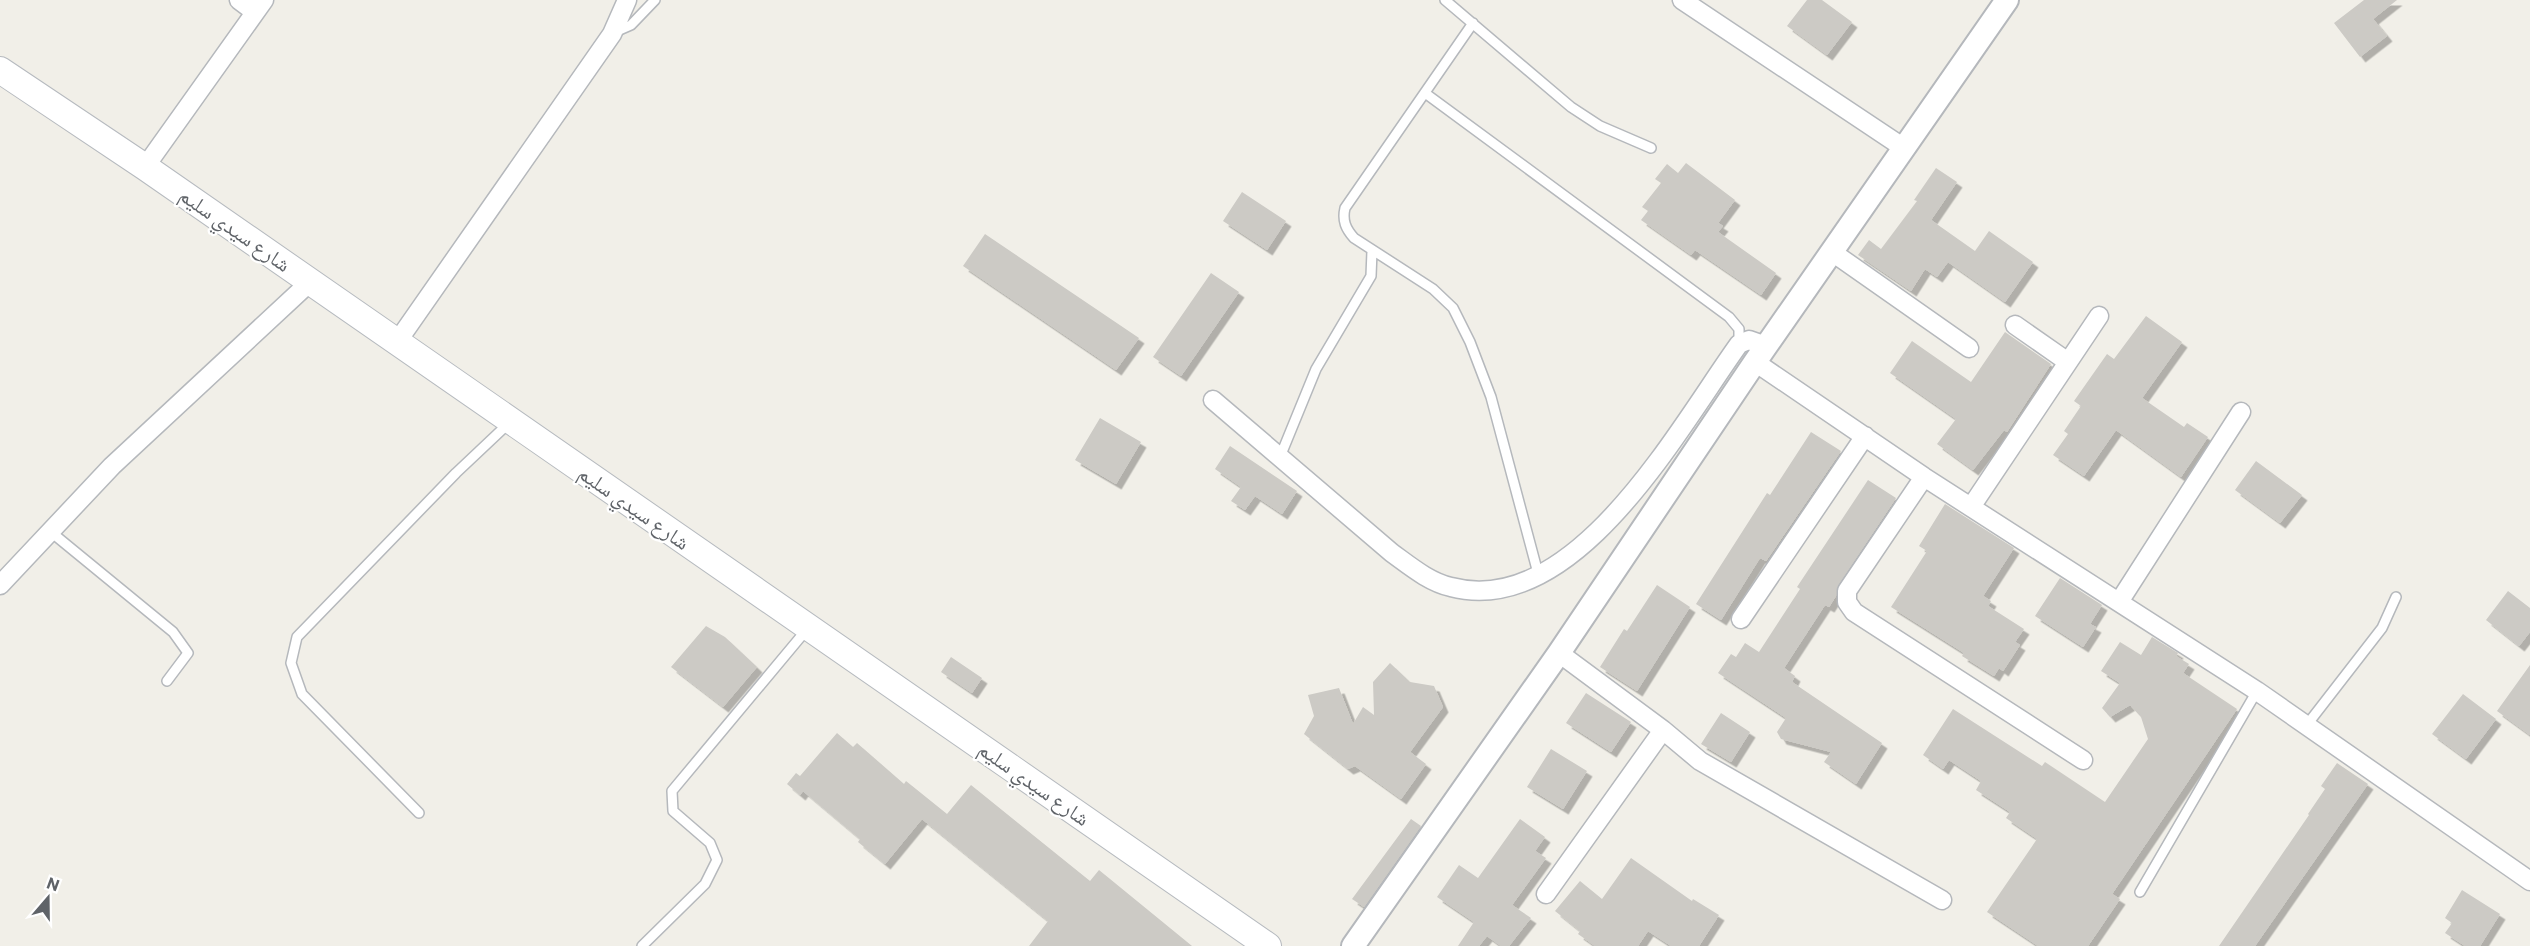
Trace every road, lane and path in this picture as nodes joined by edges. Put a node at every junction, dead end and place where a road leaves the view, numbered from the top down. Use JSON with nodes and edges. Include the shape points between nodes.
{"nodes":[{"id":1,"x":239,"y":0,"type":"edge"},
{"id":2,"x":655,"y":0,"type":"edge"},
{"id":3,"x":1445,"y":0,"type":"edge"},
{"id":4,"x":1682,"y":0,"type":"edge"},
{"id":5,"x":2007,"y":0,"type":"edge"},
{"id":6,"x":624,"y":1,"type":"edge"},
{"id":7,"x":260,"y":6,"type":"edge"},
{"id":8,"x":1473,"y":23,"type":"junction"},
{"id":9,"x":612,"y":34,"type":"junction"},
{"id":10,"x":0,"y":70,"type":"edge"},
{"id":11,"x":1425,"y":93,"type":"junction"},
{"id":12,"x":1651,"y":148,"type":"dead end"},
{"id":13,"x":1904,"y":148,"type":"junction"},
{"id":14,"x":145,"y":167,"type":"junction"},
{"id":15,"x":1372,"y":251,"type":"junction"},
{"id":16,"x":1832,"y":252,"type":"junction"},
{"id":17,"x":310,"y":282,"type":"junction"},
{"id":18,"x":2099,"y":316,"type":"dead end"},
{"id":19,"x":2015,"y":325,"type":"dead end"},
{"id":20,"x":397,"y":342,"type":"junction"},
{"id":21,"x":1739,"y":344,"type":"junction"},
{"id":22,"x":1969,"y":348,"type":"dead end"},
{"id":23,"x":1761,"y":354,"type":"junction"},
{"id":24,"x":2068,"y":362,"type":"junction"},
{"id":25,"x":1213,"y":400,"type":"dead end"},
{"id":26,"x":2241,"y":412,"type":"dead end"},
{"id":27,"x":510,"y":422,"type":"junction"},
{"id":28,"x":1865,"y":436,"type":"junction"},
{"id":29,"x":1280,"y":457,"type":"junction"},
{"id":30,"x":1924,"y":477,"type":"junction"},
{"id":31,"x":1971,"y":507,"type":"junction"},
{"id":32,"x":51,"y":532,"type":"junction"},
{"id":33,"x":1539,"y":577,"type":"junction"},
{"id":34,"x":0,"y":585,"type":"edge"},
{"id":35,"x":2396,"y":597,"type":"dead end"},
{"id":36,"x":2119,"y":602,"type":"junction"},
{"id":37,"x":1741,"y":619,"type":"dead end"},
{"id":38,"x":807,"y":628,"type":"junction"},
{"id":39,"x":1559,"y":653,"type":"junction"},
{"id":40,"x":167,"y":681,"type":"dead end"},
{"id":41,"x":2257,"y":691,"type":"junction"},
{"id":42,"x":2306,"y":726,"type":"junction"},
{"id":43,"x":1663,"y":730,"type":"junction"},
{"id":44,"x":2083,"y":760,"type":"dead end"},
{"id":45,"x":419,"y":813,"type":"dead end"},
{"id":46,"x":2530,"y":881,"type":"edge"},
{"id":47,"x":2140,"y":892,"type":"dead end"},
{"id":48,"x":1546,"y":894,"type":"dead end"},
{"id":49,"x":1942,"y":900,"type":"dead end"},
{"id":50,"x":642,"y":946,"type":"edge"},
{"id":51,"x":1268,"y":946,"type":"edge"},
{"id":52,"x":1353,"y":946,"type":"edge"}],
"edges":[{"from":1,"to":7,"type":"street"},
{"from":2,"to":9,"type":"lane","via":[[631,25]]},
{"from":3,"to":8,"type":"lane"},
{"from":4,"to":13,"type":"street"},
{"from":5,"to":13,"type":"street"},
{"from":6,"to":9,"type":"street"},
{"from":7,"to":14,"type":"street"},
{"from":8,"to":11,"type":"lane"},
{"from":8,"to":12,"type":"lane","via":[[1571,107],[1600,126]]},
{"from":9,"to":20,"type":"street"},
{"from":10,"to":14,"type":"main road","name":"شارع سيدي سليم"},
{"from":11,"to":15,"type":"lane","via":[[1345,208],[1346,229]]},
{"from":11,"to":21,"type":"lane","via":[[1729,317],[1739,329]]},
{"from":13,"to":16,"type":"street"},
{"from":14,"to":17,"type":"main road","name":"شارع سيدي سليم"},
{"from":15,"to":29,"type":"lane","via":[[1371,276],[1316,369]]},
{"from":15,"to":33,"type":"lane","via":[[1453,308],[1491,397]]},
{"from":16,"to":22,"type":"street"},
{"from":16,"to":23,"type":"street"},
{"from":17,"to":20,"type":"main road","name":"شارع سيدي سليم"},
{"from":17,"to":32,"type":"street","via":[[112,466]]},
{"from":18,"to":24,"type":"street"},
{"from":19,"to":24,"type":"street"},
{"from":20,"to":27,"type":"main road","name":"شارع سيدي سليم"},
{"from":21,"to":23,"type":"street","via":[[1749,340]]},
{"from":21,"to":33,"type":"street","via":[[1642,484],[1564,561]]},
{"from":23,"to":28,"type":"street"},
{"from":23,"to":39,"type":"street"},
{"from":24,"to":31,"type":"street"},
{"from":25,"to":29,"type":"street"},
{"from":26,"to":36,"type":"street"},
{"from":27,"to":38,"type":"main road","name":"شارع سيدي سليم"},
{"from":27,"to":45,"type":"lane","via":[[297,637],[291,663],[302,694]]},
{"from":28,"to":30,"type":"street"},
{"from":28,"to":37,"type":"street"},
{"from":29,"to":33,"type":"street","via":[[1392,553],[1440,583],[1452,588],[1500,590]]},
{"from":30,"to":31,"type":"street"},
{"from":30,"to":44,"type":"street","via":[[1847,591],[1847,602],[1854,612]]},
{"from":31,"to":36,"type":"street"},
{"from":32,"to":34,"type":"street"},
{"from":32,"to":40,"type":"lane","via":[[173,632],[188,653]]},
{"from":35,"to":42,"type":"lane","via":[[2382,628]]},
{"from":36,"to":41,"type":"street"},
{"from":38,"to":50,"type":"lane","via":[[672,791],[673,811],[710,843],[717,860],[705,884]]},
{"from":38,"to":51,"type":"main road","name":"شارع سيدي سليم"},
{"from":39,"to":43,"type":"street"},
{"from":39,"to":52,"type":"street"},
{"from":41,"to":42,"type":"street"},
{"from":41,"to":47,"type":"lane"},
{"from":42,"to":46,"type":"street"},
{"from":43,"to":48,"type":"street"},
{"from":43,"to":49,"type":"street","via":[[1700,761]]}]}
